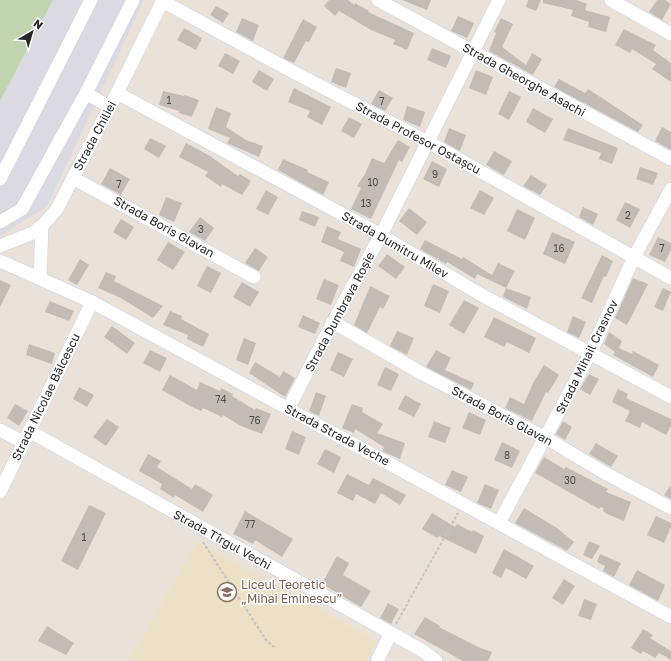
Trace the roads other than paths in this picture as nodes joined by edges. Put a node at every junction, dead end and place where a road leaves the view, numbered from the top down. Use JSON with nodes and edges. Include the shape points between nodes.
{"nodes":[{"id":1,"x":91,"y":0,"type":"edge"},
{"id":2,"x":133,"y":0,"type":"edge"},
{"id":3,"x":163,"y":0,"type":"edge"},
{"id":4,"x":378,"y":0,"type":"edge"},
{"id":5,"x":499,"y":0,"type":"edge"},
{"id":6,"x":612,"y":0,"type":"edge"},
{"id":7,"x":671,"y":34,"type":"edge"},
{"id":8,"x":472,"y":51,"type":"junction"},
{"id":9,"x":86,"y":93,"type":"junction"},
{"id":10,"x":117,"y":93,"type":"junction"},
{"id":11,"x":110,"y":107,"type":"junction"},
{"id":12,"x":428,"y":142,"type":"junction"},
{"id":13,"x":671,"y":159,"type":"edge"},
{"id":14,"x":73,"y":178,"type":"junction"},
{"id":15,"x":0,"y":179,"type":"edge"},
{"id":16,"x":671,"y":189,"type":"edge"},
{"id":17,"x":0,"y":222,"type":"edge"},
{"id":18,"x":42,"y":226,"type":"junction"},
{"id":19,"x":381,"y":235,"type":"junction"},
{"id":20,"x":0,"y":246,"type":"edge"},
{"id":21,"x":634,"y":257,"type":"junction"},
{"id":22,"x":0,"y":261,"type":"edge"},
{"id":23,"x":254,"y":277,"type":"dead end"},
{"id":24,"x":40,"y":278,"type":"junction"},
{"id":25,"x":671,"y":278,"type":"edge"},
{"id":26,"x":92,"y":302,"type":"junction"},
{"id":27,"x":333,"y":322,"type":"junction"},
{"id":28,"x":590,"y":354,"type":"junction"},
{"id":29,"x":671,"y":398,"type":"edge"},
{"id":30,"x":288,"y":409,"type":"junction"},
{"id":31,"x":0,"y":430,"type":"edge"},
{"id":32,"x":26,"y":436,"type":"junction"},
{"id":33,"x":546,"y":438,"type":"junction"},
{"id":34,"x":0,"y":492,"type":"edge"},
{"id":35,"x":671,"y":508,"type":"edge"},
{"id":36,"x":499,"y":523,"type":"junction"},
{"id":37,"x":671,"y":617,"type":"edge"},
{"id":38,"x":391,"y":633,"type":"junction"},
{"id":39,"x":377,"y":661,"type":"edge"},
{"id":40,"x":436,"y":661,"type":"edge"}],
"edges":[{"from":1,"to":15,"type":"street"},
{"from":2,"to":9,"type":"street"},
{"from":3,"to":10,"type":"street","name":"Strada Chiliei"},
{"from":3,"to":12,"type":"street","name":"Strada Profesor Ostașcu","via":[[311,82]]},
{"from":4,"to":8,"type":"street","name":"Strada Gheorghe Asachi"},
{"from":5,"to":8,"type":"street","name":"Strada Dumbrava Roșie"},
{"from":6,"to":7,"type":"street"},
{"from":8,"to":12,"type":"street","name":"Strada Dumbrava Roșie"},
{"from":8,"to":13,"type":"street","name":"Strada Gheorghe Asachi"},
{"from":9,"to":11,"type":"street"},
{"from":9,"to":17,"type":"street","via":[[22,209]]},
{"from":10,"to":11,"type":"street","name":"Strada Chiliei"},
{"from":10,"to":19,"type":"street","name":"Strada Dumitru Milev"},
{"from":11,"to":14,"type":"street","name":"Strada Chiliei"},
{"from":12,"to":19,"type":"street","name":"Strada Dumbrava Roșie"},
{"from":12,"to":21,"type":"street","name":"Strada Profesor Ostașcu"},
{"from":14,"to":18,"type":"street","name":"Strada Chiliei","via":[[57,208]]},
{"from":14,"to":23,"type":"street","name":"Strada Boris Glavan"},
{"from":16,"to":21,"type":"street","name":"Strada Mihail Crasnov"},
{"from":18,"to":20,"type":"street","name":"Strada Chiliei","via":[[33,233]]},
{"from":18,"to":24,"type":"street"},
{"from":19,"to":27,"type":"street","name":"Strada Dumbrava Roșie"},
{"from":19,"to":28,"type":"street","name":"Strada Dumitru Milev","via":[[478,294]]},
{"from":21,"to":25,"type":"street","name":"Strada Profesor Ostașcu"},
{"from":21,"to":28,"type":"street","name":"Strada Mihail Crasnov"},
{"from":22,"to":24,"type":"street","name":"Strada Strada Veche"},
{"from":24,"to":26,"type":"street","name":"Strada Strada Veche"},
{"from":26,"to":30,"type":"street","name":"Strada Strada Veche"},
{"from":26,"to":32,"type":"street","name":"Strada Nicolae Bălcescu"},
{"from":27,"to":30,"type":"street","name":"Strada Dumbrava Roșie"},
{"from":27,"to":33,"type":"street","name":"Strada Boris Glavan","via":[[423,374]]},
{"from":28,"to":29,"type":"street","name":"Strada Dumitru Milev"},
{"from":28,"to":33,"type":"street","name":"Strada Mihail Crasnov"},
{"from":30,"to":36,"type":"street","name":"Strada Strada Veche"},
{"from":31,"to":32,"type":"street","name":"Strada Tîrgul Vechi"},
{"from":32,"to":34,"type":"street","name":"Strada Nicolae Bălcescu"},
{"from":32,"to":38,"type":"street","name":"Strada Tîrgul Vechi"},
{"from":33,"to":35,"type":"street","name":"Strada Boris Glavan"},
{"from":33,"to":36,"type":"street","name":"Strada Mihail Crasnov"},
{"from":36,"to":37,"type":"street","name":"Strada Strada Veche"},
{"from":38,"to":39,"type":"street"},
{"from":38,"to":40,"type":"street","name":"Strada Tîrgul Vechi"}]}
